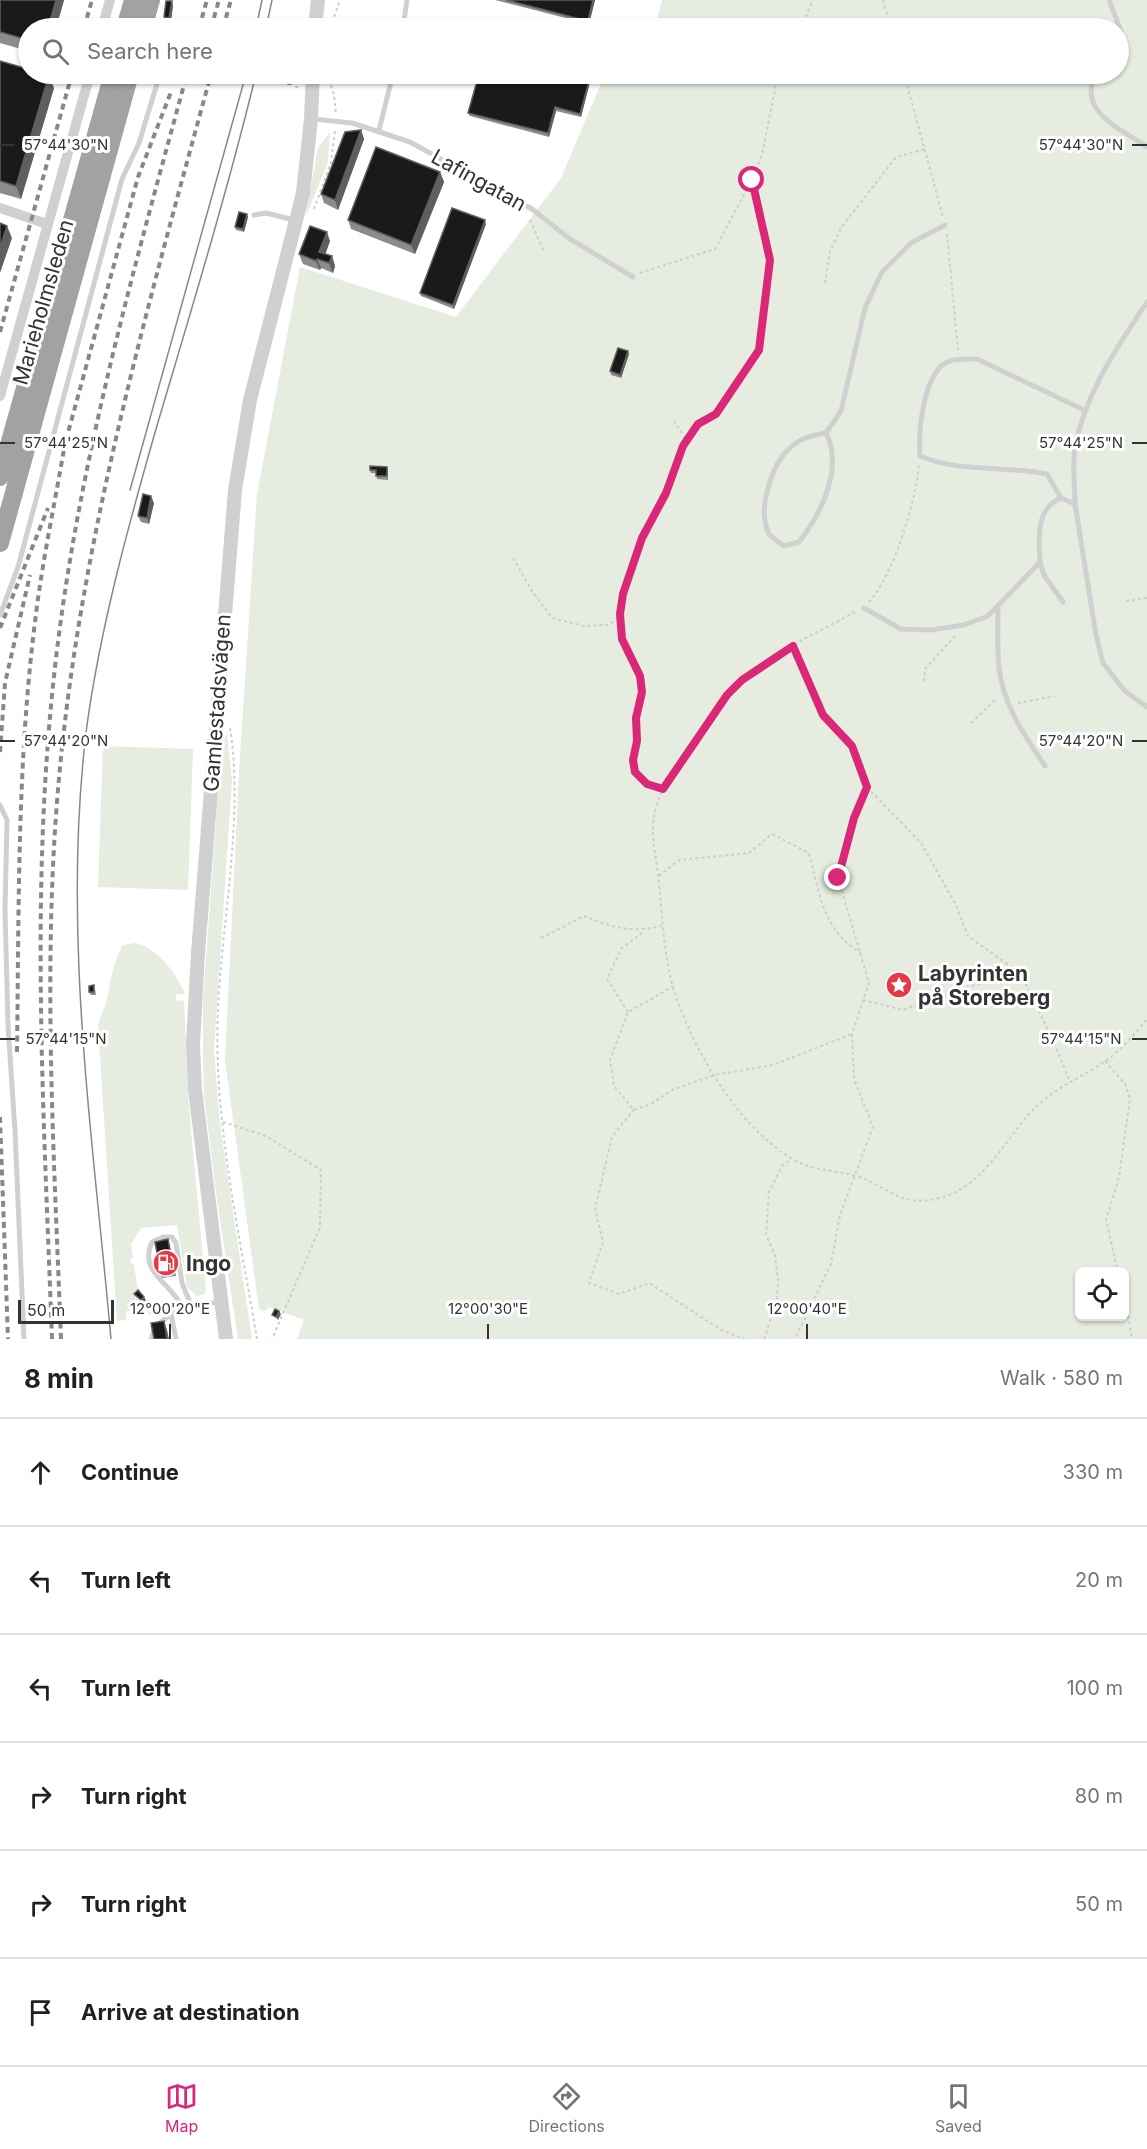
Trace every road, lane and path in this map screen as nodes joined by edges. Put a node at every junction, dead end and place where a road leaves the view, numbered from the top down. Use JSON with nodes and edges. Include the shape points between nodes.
{"nodes":[{"id":1,"x":110,"y":0,"type":"edge"},
{"id":2,"x":134,"y":0,"type":"edge"},
{"id":3,"x":151,"y":0,"type":"edge"},
{"id":4,"x":318,"y":0,"type":"edge"},
{"id":5,"x":340,"y":0,"type":"edge"},
{"id":6,"x":407,"y":0,"type":"edge"},
{"id":7,"x":813,"y":0,"type":"edge"},
{"id":8,"x":883,"y":0,"type":"edge"},
{"id":9,"x":1109,"y":0,"type":"edge"},
{"id":10,"x":105,"y":18,"type":"edge"},
{"id":11,"x":128,"y":18,"type":"edge"},
{"id":12,"x":146,"y":18,"type":"edge"},
{"id":13,"x":316,"y":18,"type":"edge"},
{"id":14,"x":334,"y":18,"type":"edge"},
{"id":15,"x":404,"y":18,"type":"edge"},
{"id":16,"x":805,"y":18,"type":"edge"},
{"id":17,"x":888,"y":18,"type":"edge"},
{"id":18,"x":1116,"y":18,"type":"edge"},
{"id":19,"x":87,"y":84,"type":"edge"},
{"id":20,"x":110,"y":84,"type":"edge"},
{"id":21,"x":127,"y":84,"type":"edge"},
{"id":22,"x":157,"y":84,"type":"edge"},
{"id":23,"x":296,"y":84,"type":"edge"},
{"id":24,"x":313,"y":84,"type":"edge"},
{"id":25,"x":330,"y":84,"type":"edge"},
{"id":26,"x":390,"y":84,"type":"edge"},
{"id":27,"x":776,"y":84,"type":"edge"},
{"id":28,"x":907,"y":84,"type":"edge"},
{"id":29,"x":1091,"y":84,"type":"edge"},
{"id":30,"x":298,"y":87,"type":"dead end"},
{"id":31,"x":311,"y":119,"type":"junction"},
{"id":32,"x":336,"y":121,"type":"junction"},
{"id":33,"x":379,"y":130,"type":"junction"},
{"id":34,"x":1147,"y":147,"type":"edge"},
{"id":35,"x":926,"y":149,"type":"junction"},
{"id":36,"x":752,"y":180,"type":"junction"},
{"id":37,"x":524,"y":206,"type":"junction"},
{"id":38,"x":0,"y":208,"type":"edge"},
{"id":39,"x":313,"y":211,"type":"dead end"},
{"id":40,"x":254,"y":215,"type":"dead end"},
{"id":41,"x":296,"y":221,"type":"junction"},
{"id":42,"x":47,"y":224,"type":"junction"},
{"id":43,"x":945,"y":225,"type":"junction"},
{"id":44,"x":544,"y":252,"type":"dead end"},
{"id":45,"x":633,"y":277,"type":"joint"},
{"id":46,"x":825,"y":283,"type":"dead end"},
{"id":47,"x":1147,"y":302,"type":"edge"},
{"id":48,"x":959,"y":359,"type":"junction"},
{"id":49,"x":0,"y":396,"type":"edge"},
{"id":50,"x":1084,"y":410,"type":"junction"},
{"id":51,"x":674,"y":421,"type":"dead end"},
{"id":52,"x":826,"y":433,"type":"junction"},
{"id":53,"x":687,"y":441,"type":"junction"},
{"id":54,"x":920,"y":456,"type":"junction"},
{"id":55,"x":0,"y":477,"type":"edge"},
{"id":56,"x":1061,"y":498,"type":"junction"},
{"id":57,"x":1075,"y":504,"type":"junction"},
{"id":58,"x":0,"y":543,"type":"edge"},
{"id":59,"x":513,"y":558,"type":"dead end"},
{"id":60,"x":1040,"y":562,"type":"junction"},
{"id":61,"x":1147,"y":598,"type":"edge"},
{"id":62,"x":1126,"y":601,"type":"dead end"},
{"id":63,"x":1063,"y":602,"type":"dead end"},
{"id":64,"x":998,"y":607,"type":"junction"},
{"id":65,"x":864,"y":608,"type":"junction"},
{"id":66,"x":0,"y":615,"type":"edge"},
{"id":67,"x":620,"y":617,"type":"junction"},
{"id":68,"x":958,"y":626,"type":"junction"},
{"id":69,"x":793,"y":646,"type":"junction"},
{"id":70,"x":924,"y":681,"type":"dead end"},
{"id":71,"x":1005,"y":693,"type":"junction"},
{"id":72,"x":1055,"y":696,"type":"dead end"},
{"id":73,"x":1009,"y":705,"type":"junction"},
{"id":74,"x":1147,"y":707,"type":"edge"},
{"id":75,"x":971,"y":723,"type":"dead end"},
{"id":76,"x":230,"y":727,"type":"dead end"},
{"id":77,"x":1045,"y":766,"type":"dead end"},
{"id":78,"x":867,"y":787,"type":"junction"},
{"id":79,"x":663,"y":789,"type":"junction"},
{"id":80,"x":0,"y":805,"type":"edge"},
{"id":81,"x":659,"y":876,"type":"junction"},
{"id":82,"x":662,"y":926,"type":"junction"},
{"id":83,"x":646,"y":930,"type":"junction"},
{"id":84,"x":541,"y":938,"type":"dead end"},
{"id":85,"x":861,"y":953,"type":"junction"},
{"id":86,"x":1021,"y":974,"type":"junction"},
{"id":87,"x":674,"y":986,"type":"junction"},
{"id":88,"x":863,"y":1000,"type":"junction"},
{"id":89,"x":628,"y":1012,"type":"junction"},
{"id":90,"x":1147,"y":1019,"type":"edge"},
{"id":91,"x":852,"y":1034,"type":"junction"},
{"id":92,"x":1105,"y":1061,"type":"junction"},
{"id":93,"x":716,"y":1075,"type":"junction"},
{"id":94,"x":1070,"y":1082,"type":"junction"},
{"id":95,"x":634,"y":1109,"type":"junction"},
{"id":96,"x":223,"y":1122,"type":"junction"},
{"id":97,"x":791,"y":1159,"type":"junction"},
{"id":98,"x":856,"y":1176,"type":"junction"},
{"id":99,"x":1117,"y":1267,"type":"edge"},
{"id":100,"x":221,"y":1302,"type":"junction"},
{"id":101,"x":190,"y":1305,"type":"junction"},
{"id":102,"x":183,"y":1307,"type":"junction"},
{"id":103,"x":171,"y":1314,"type":"junction"},
{"id":104,"x":1129,"y":1319,"type":"edge"},
{"id":105,"x":24,"y":1339,"type":"edge"},
{"id":106,"x":151,"y":1339,"type":"edge"},
{"id":107,"x":176,"y":1339,"type":"edge"},
{"id":108,"x":226,"y":1339,"type":"edge"},
{"id":109,"x":257,"y":1339,"type":"edge"},
{"id":110,"x":272,"y":1339,"type":"edge"},
{"id":111,"x":745,"y":1339,"type":"edge"},
{"id":112,"x":765,"y":1339,"type":"edge"},
{"id":113,"x":795,"y":1339,"type":"edge"},
{"id":114,"x":1132,"y":1339,"type":"edge"}],
"edges":[{"from":1,"to":10,"type":"street"},
{"from":2,"to":11,"type":"highway"},
{"from":3,"to":12,"type":"highway"},
{"from":4,"to":13,"type":"street"},
{"from":5,"to":14,"type":"path"},
{"from":6,"to":15,"type":"lane"},
{"from":7,"to":16,"type":"path"},
{"from":8,"to":17,"type":"path"},
{"from":9,"to":18,"type":"lane"},
{"from":19,"to":42,"type":"street"},
{"from":20,"to":55,"type":"highway","name":"Marieholmsleden"},
{"from":21,"to":58,"type":"highway","name":"Marieholmsleden"},
{"from":22,"to":66,"type":"lane","via":[[139,143],[122,179],[18,567]]},
{"from":23,"to":30,"type":"path"},
{"from":24,"to":31,"type":"street","name":"Gamlestadsvägen"},
{"from":25,"to":32,"type":"path"},
{"from":26,"to":33,"type":"lane"},
{"from":27,"to":36,"type":"path","via":[[762,155]]},
{"from":28,"to":35,"type":"path"},
{"from":29,"to":34,"type":"lane","via":[[1091,102],[1100,114]]},
{"from":31,"to":32,"type":"lane","name":"Lafingatan"},
{"from":31,"to":41,"type":"street","name":"Gamlestadsvägen"},
{"from":32,"to":33,"type":"lane","name":"Lafingatan"},
{"from":32,"to":39,"type":"path","via":[[331,162]]},
{"from":33,"to":37,"type":"lane","name":"Lafingatan","via":[[463,169]]},
{"from":35,"to":43,"type":"path"},
{"from":35,"to":46,"type":"path","via":[[896,157],[841,228],[830,251]]},
{"from":36,"to":45,"type":"path","via":[[715,249],[655,266]]},
{"from":36,"to":53,"type":"path","via":[[770,260],[763,338],[716,414],[698,424]]},
{"from":37,"to":44,"type":"path"},
{"from":37,"to":45,"type":"lane","name":"Lafingatan"},
{"from":38,"to":42,"type":"street"},
{"from":40,"to":41,"type":"lane","via":[[266,213]]},
{"from":41,"to":100,"type":"street","name":"Gamlestadsvägen","via":[[250,400],[235,490],[196,983],[195,1090]]},
{"from":42,"to":49,"type":"street"},
{"from":43,"to":48,"type":"path"},
{"from":43,"to":52,"type":"lane","via":[[911,243],[882,272],[865,308],[841,411]]},
{"from":47,"to":50,"type":"lane"},
{"from":48,"to":50,"type":"lane","via":[[977,359]]},
{"from":48,"to":54,"type":"lane","via":[[942,365],[930,385],[918,434]]},
{"from":50,"to":57,"type":"lane","via":[[1074,450]]},
{"from":51,"to":53,"type":"path"},
{"from":52,"to":52,"type":"lane","via":[[810,436],[790,447],[772,474],[765,516],[770,535],[784,546],[799,542],[825,497],[833,447]]},
{"from":53,"to":67,"type":"path","via":[[642,538],[623,594]]},
{"from":54,"to":56,"type":"lane","via":[[940,465],[1047,474]]},
{"from":54,"to":65,"type":"path","via":[[917,489],[907,520],[879,591]]},
{"from":56,"to":57,"type":"lane"},
{"from":56,"to":60,"type":"lane","via":[[1044,512],[1039,532]]},
{"from":57,"to":74,"type":"lane","via":[[1103,663],[1125,692]]},
{"from":59,"to":67,"type":"path","via":[[552,618],[584,626],[608,625]]},
{"from":60,"to":63,"type":"lane","via":[[1044,575]]},
{"from":60,"to":64,"type":"lane"},
{"from":61,"to":62,"type":"path"},
{"from":64,"to":68,"type":"lane"},
{"from":64,"to":71,"type":"lane","via":[[999,670]]},
{"from":65,"to":68,"type":"lane","via":[[901,629]]},
{"from":65,"to":69,"type":"path"},
{"from":67,"to":79,"type":"path","via":[[622,639],[640,676],[642,692],[636,718],[635,772],[647,784]]},
{"from":68,"to":70,"type":"path","via":[[925,669]]},
{"from":69,"to":78,"type":"path","via":[[823,715],[852,746]]},
{"from":69,"to":79,"type":"path","via":[[742,680],[727,695]]},
{"from":71,"to":73,"type":"lane"},
{"from":71,"to":75,"type":"path"},
{"from":72,"to":73,"type":"path"},
{"from":73,"to":77,"type":"lane"},
{"from":76,"to":96,"type":"path","via":[[233,800],[217,1057]]},
{"from":78,"to":85,"type":"path","via":[[838,878]]},
{"from":78,"to":86,"type":"path","via":[[921,843],[956,905],[968,936]]},
{"from":79,"to":81,"type":"path","via":[[651,832]]},
{"from":80,"to":105,"type":"lane","via":[[7,820],[8,1014]]},
{"from":81,"to":82,"type":"path"},
{"from":81,"to":85,"type":"path","via":[[679,860],[750,853],[771,834],[809,853],[824,915],[847,945]]},
{"from":82,"to":83,"type":"path"},
{"from":82,"to":87,"type":"path"},
{"from":83,"to":84,"type":"path","via":[[618,929],[584,916]]},
{"from":83,"to":89,"type":"path","via":[[621,949],[607,979]]},
{"from":85,"to":88,"type":"path","via":[[869,983]]},
{"from":86,"to":88,"type":"path","via":[[971,986],[903,1010]]},
{"from":86,"to":94,"type":"path"},
{"from":87,"to":89,"type":"path"},
{"from":87,"to":93,"type":"path","via":[[679,1004]]},
{"from":88,"to":91,"type":"path"},
{"from":89,"to":95,"type":"path","via":[[610,1060],[614,1086]]},
{"from":90,"to":92,"type":"path"},
{"from":91,"to":93,"type":"path","via":[[773,1065]]},
{"from":91,"to":98,"type":"path","via":[[854,1079],[873,1127]]},
{"from":92,"to":94,"type":"path"},
{"from":92,"to":99,"type":"path","via":[[1125,1084],[1130,1099],[1119,1177],[1106,1220]]},
{"from":93,"to":95,"type":"path","via":[[674,1089],[651,1104]]},
{"from":93,"to":97,"type":"path","via":[[735,1107]]},
{"from":94,"to":98,"type":"path","via":[[1038,1105],[969,1186],[942,1197],[918,1200],[898,1198]]},
{"from":95,"to":111,"type":"path","via":[[612,1137],[595,1209],[603,1242],[589,1283],[619,1294],[650,1283],[723,1331]]},
{"from":96,"to":109,"type":"path"},
{"from":96,"to":110,"type":"path","via":[[266,1136],[321,1170],[320,1227]]},
{"from":97,"to":98,"type":"path","via":[[819,1171]]},
{"from":97,"to":112,"type":"path","via":[[782,1166],[769,1192],[766,1235],[775,1255],[778,1280],[777,1300]]},
{"from":98,"to":113,"type":"path","via":[[840,1215],[831,1264]]},
{"from":100,"to":101,"type":"lane"},
{"from":100,"to":108,"type":"street","name":"Gamlestadsvägen"},
{"from":101,"to":102,"type":"lane"},
{"from":101,"to":102,"type":"lane","via":[[176,1243],[172,1237],[163,1237],[152,1242],[147,1253],[149,1263]]},
{"from":102,"to":103,"type":"lane"},
{"from":103,"to":106,"type":"lane","via":[[155,1327]]},
{"from":103,"to":107,"type":"lane"},
{"from":104,"to":114,"type":"path"}]}
